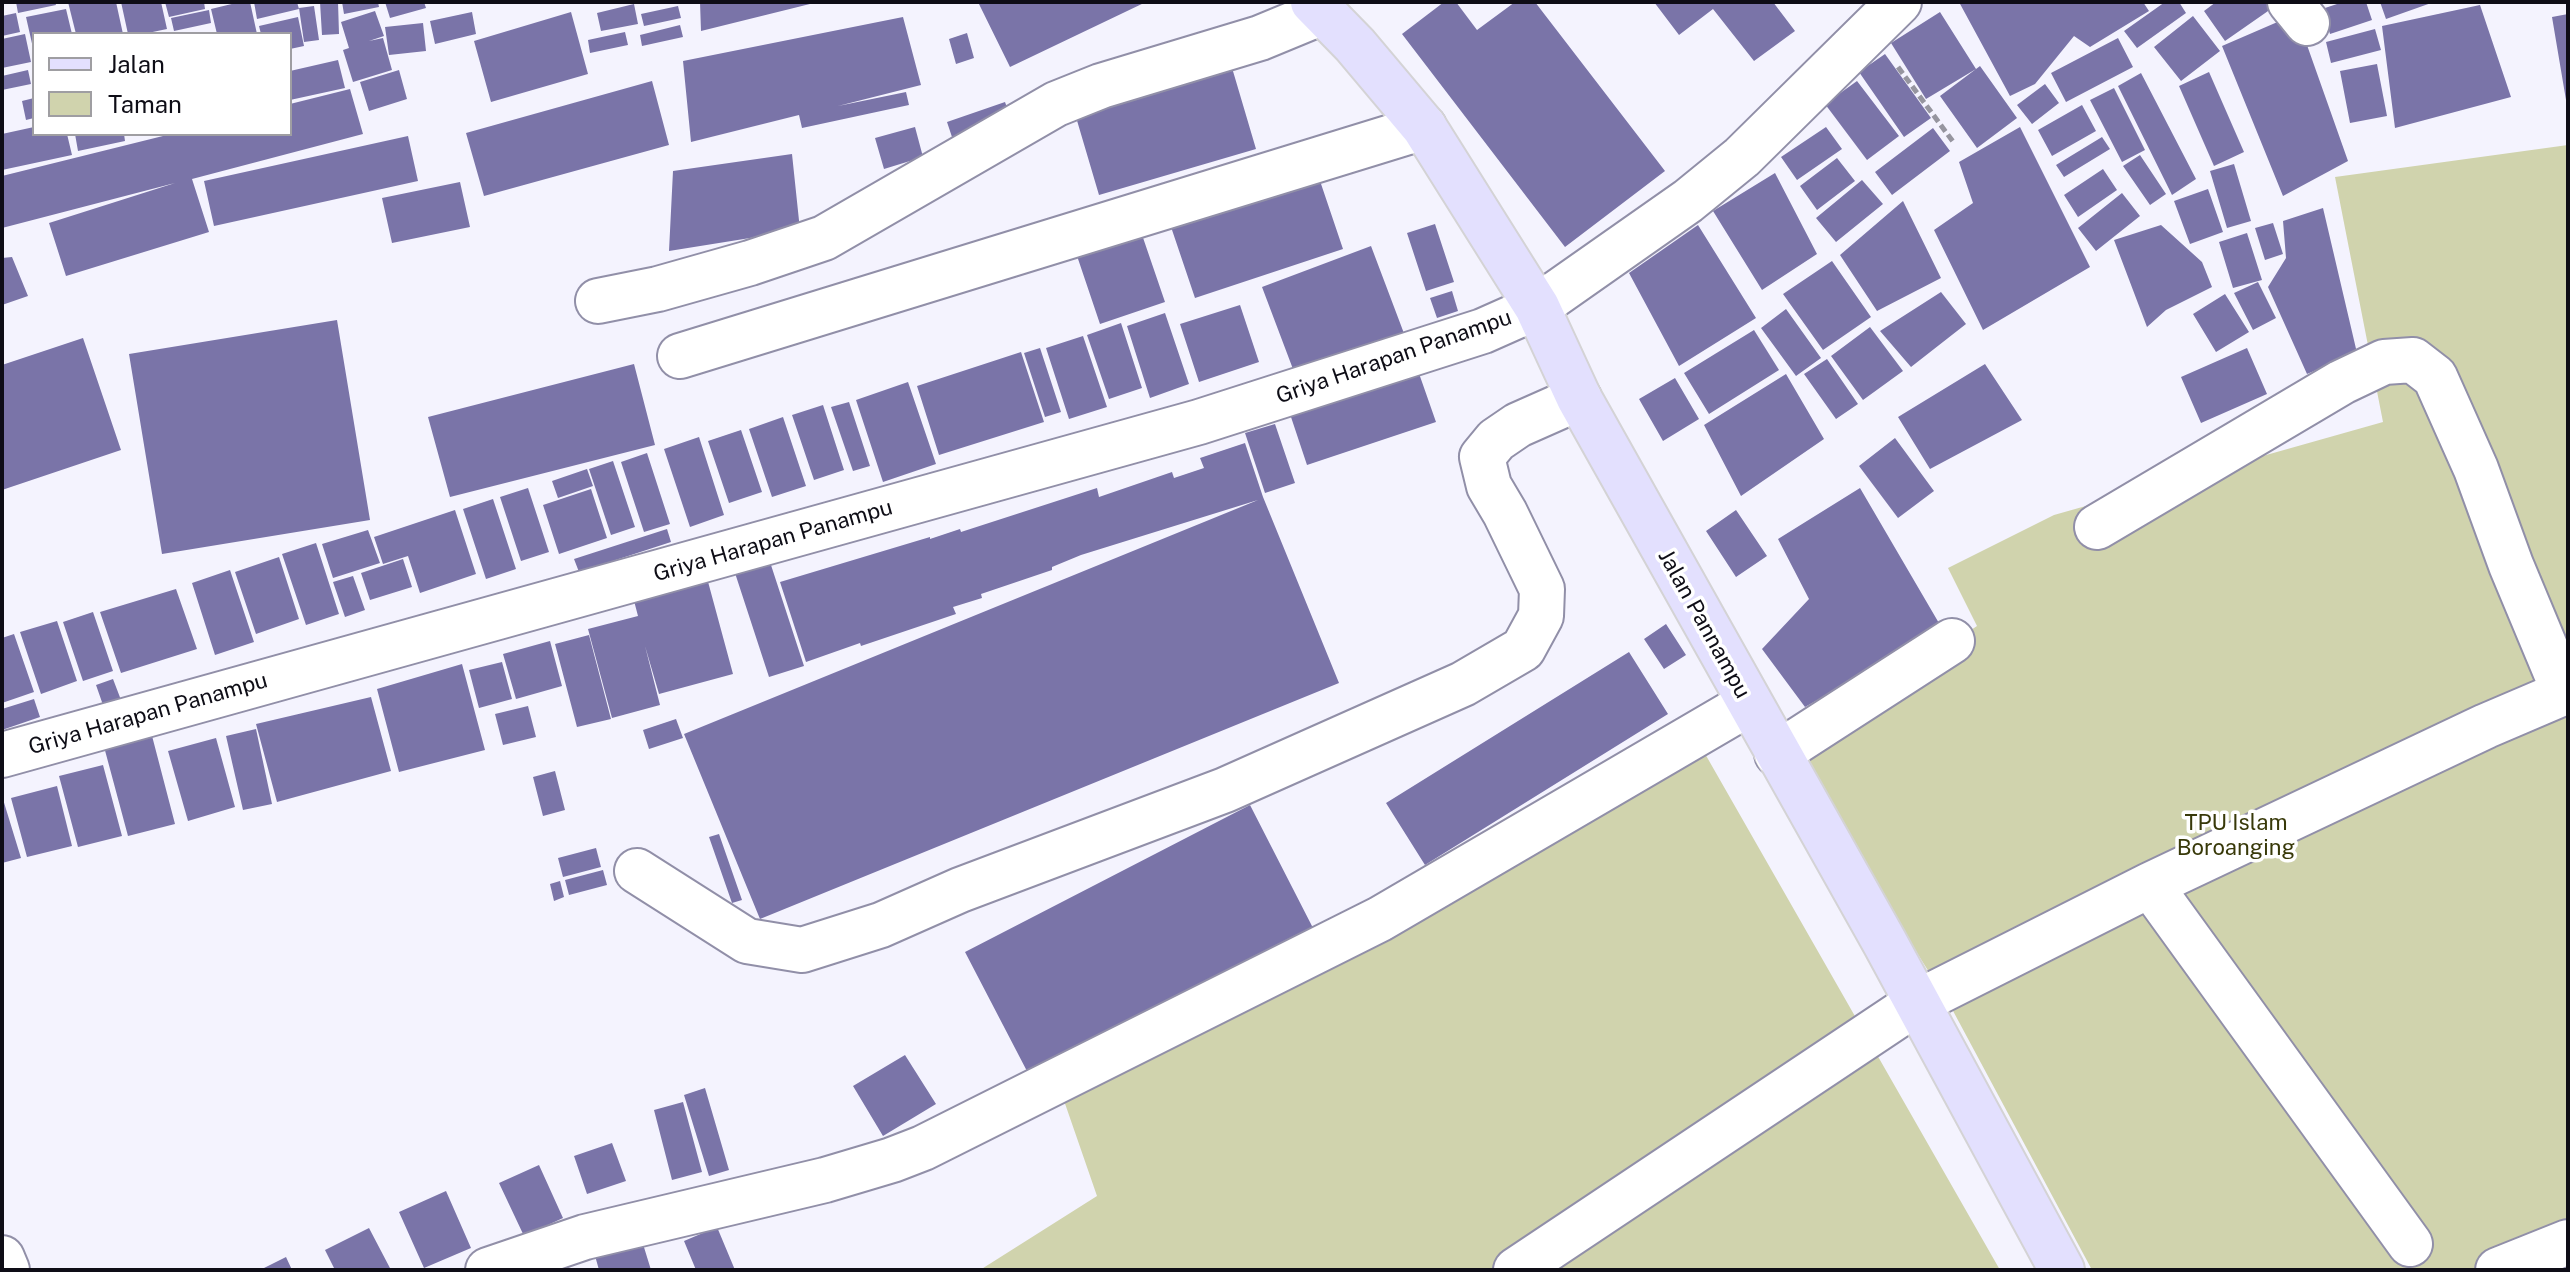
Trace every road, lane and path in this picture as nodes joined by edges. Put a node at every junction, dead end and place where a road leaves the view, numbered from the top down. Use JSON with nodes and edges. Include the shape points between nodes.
{"nodes":[{"id":1,"x":1318,"y":7,"type":"edge"},
{"id":2,"x":1885,"y":16,"type":"edge"},
{"id":3,"x":1424,"y":127,"type":"junction"},
{"id":4,"x":1954,"y":143,"type":"dead end"},
{"id":5,"x":598,"y":301,"type":"dead end"},
{"id":6,"x":1537,"y":307,"type":"junction"},
{"id":7,"x":680,"y":356,"type":"dead end"},
{"id":8,"x":1579,"y":398,"type":"junction"},
{"id":9,"x":2097,"y":527,"type":"dead end"},
{"id":10,"x":1952,"y":641,"type":"dead end"},
{"id":11,"x":2566,"y":692,"type":"edge"},
{"id":12,"x":1748,"y":704,"type":"junction"},
{"id":13,"x":1777,"y":754,"type":"junction"},
{"id":14,"x":2,"y":755,"type":"edge"},
{"id":15,"x":637,"y":871,"type":"dead end"},
{"id":16,"x":2150,"y":885,"type":"junction"},
{"id":17,"x":1918,"y":1002,"type":"junction"},
{"id":18,"x":2568,"y":1242,"type":"edge"},
{"id":19,"x":2410,"y":1244,"type":"dead end"},
{"id":20,"x":2,"y":1258,"type":"edge"},
{"id":21,"x":7,"y":1270,"type":"edge"},
{"id":22,"x":488,"y":1270,"type":"edge"},
{"id":23,"x":1516,"y":1270,"type":"edge"},
{"id":24,"x":2062,"y":1270,"type":"edge"},
{"id":25,"x":2498,"y":1270,"type":"edge"}],
"edges":[{"from":1,"to":3,"type":"main road","name":"Jalan Pannampu"},
{"from":1,"to":5,"type":"street","via":[[1260,38],[1056,104],[824,238],[750,263]]},
{"from":2,"to":4,"type":"path"},
{"from":2,"to":6,"type":"street","name":"Griya Harapan Panampu","via":[[1742,157]]},
{"from":3,"to":6,"type":"main road","name":"Jalan Pannampu"},
{"from":3,"to":7,"type":"street"},
{"from":6,"to":8,"type":"main road","name":"Jalan Pannampu"},
{"from":6,"to":14,"type":"street","name":"Griya Harapan Panampu","via":[[1483,331],[1199,422]]},
{"from":8,"to":12,"type":"main road","name":"Jalan Pannampu"},
{"from":8,"to":15,"type":"street","via":[[1518,425],[1482,457],[1489,486],[1542,589],[1541,616],[1523,649],[1463,684],[1225,790],[881,925],[802,950],[747,941]]},
{"from":9,"to":11,"type":"street","via":[[2342,382],[2384,362],[2413,360],[2435,377]]},
{"from":10,"to":13,"type":"street"},
{"from":11,"to":16,"type":"street"},
{"from":12,"to":13,"type":"main road","name":"Jalan Pannampu"},
{"from":12,"to":22,"type":"street","via":[[1380,919],[923,1148],[825,1180],[585,1237]]},
{"from":13,"to":17,"type":"main road","name":"Jalan Pannampu"},
{"from":16,"to":17,"type":"street"},
{"from":16,"to":19,"type":"street"},
{"from":17,"to":23,"type":"street"},
{"from":17,"to":24,"type":"main road","name":"Jalan Pannampu"},
{"from":18,"to":25,"type":"street"},
{"from":20,"to":21,"type":"street"}]}
